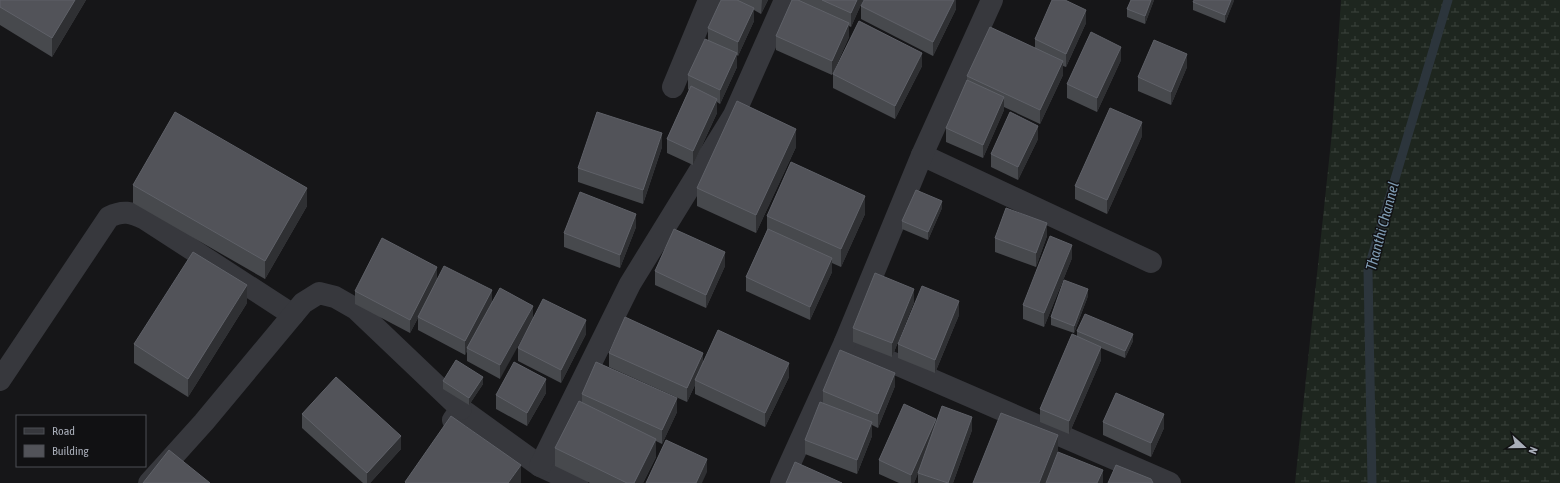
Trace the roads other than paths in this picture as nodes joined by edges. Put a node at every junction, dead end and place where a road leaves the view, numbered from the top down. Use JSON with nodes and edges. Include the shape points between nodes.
{"nodes":[{"id":1,"x":709,"y":0,"type":"edge"},
{"id":2,"x":785,"y":0,"type":"edge"},
{"id":3,"x":992,"y":0,"type":"edge"},
{"id":4,"x":673,"y":87,"type":"dead end"},
{"id":5,"x":922,"y":155,"type":"junction"},
{"id":6,"x":1151,"y":262,"type":"dead end"},
{"id":7,"x":293,"y":315,"type":"junction"},
{"id":8,"x":845,"y":342,"type":"junction"},
{"id":9,"x":0,"y":380,"type":"edge"},
{"id":10,"x":461,"y":409,"type":"junction"},
{"id":11,"x":442,"y":434,"type":"edge"},
{"id":12,"x":540,"y":466,"type":"junction"},
{"id":13,"x":149,"y":483,"type":"edge"},
{"id":14,"x":577,"y":483,"type":"edge"},
{"id":15,"x":781,"y":483,"type":"edge"},
{"id":16,"x":1170,"y":483,"type":"edge"}],
"edges":[{"from":1,"to":4,"type":"street"},
{"from":2,"to":12,"type":"street","via":[[734,115],[630,284]]},
{"from":3,"to":5,"type":"street"},
{"from":5,"to":6,"type":"street"},
{"from":5,"to":8,"type":"street"},
{"from":7,"to":9,"type":"street","via":[[145,219],[132,212],[120,211],[109,216]]},
{"from":7,"to":10,"type":"street","via":[[303,303],[319,293],[335,296],[356,309]]},
{"from":7,"to":13,"type":"street","via":[[204,422]]},
{"from":8,"to":15,"type":"street"},
{"from":8,"to":16,"type":"street"},
{"from":10,"to":11,"type":"street"},
{"from":10,"to":12,"type":"street"},
{"from":12,"to":14,"type":"street"}]}
